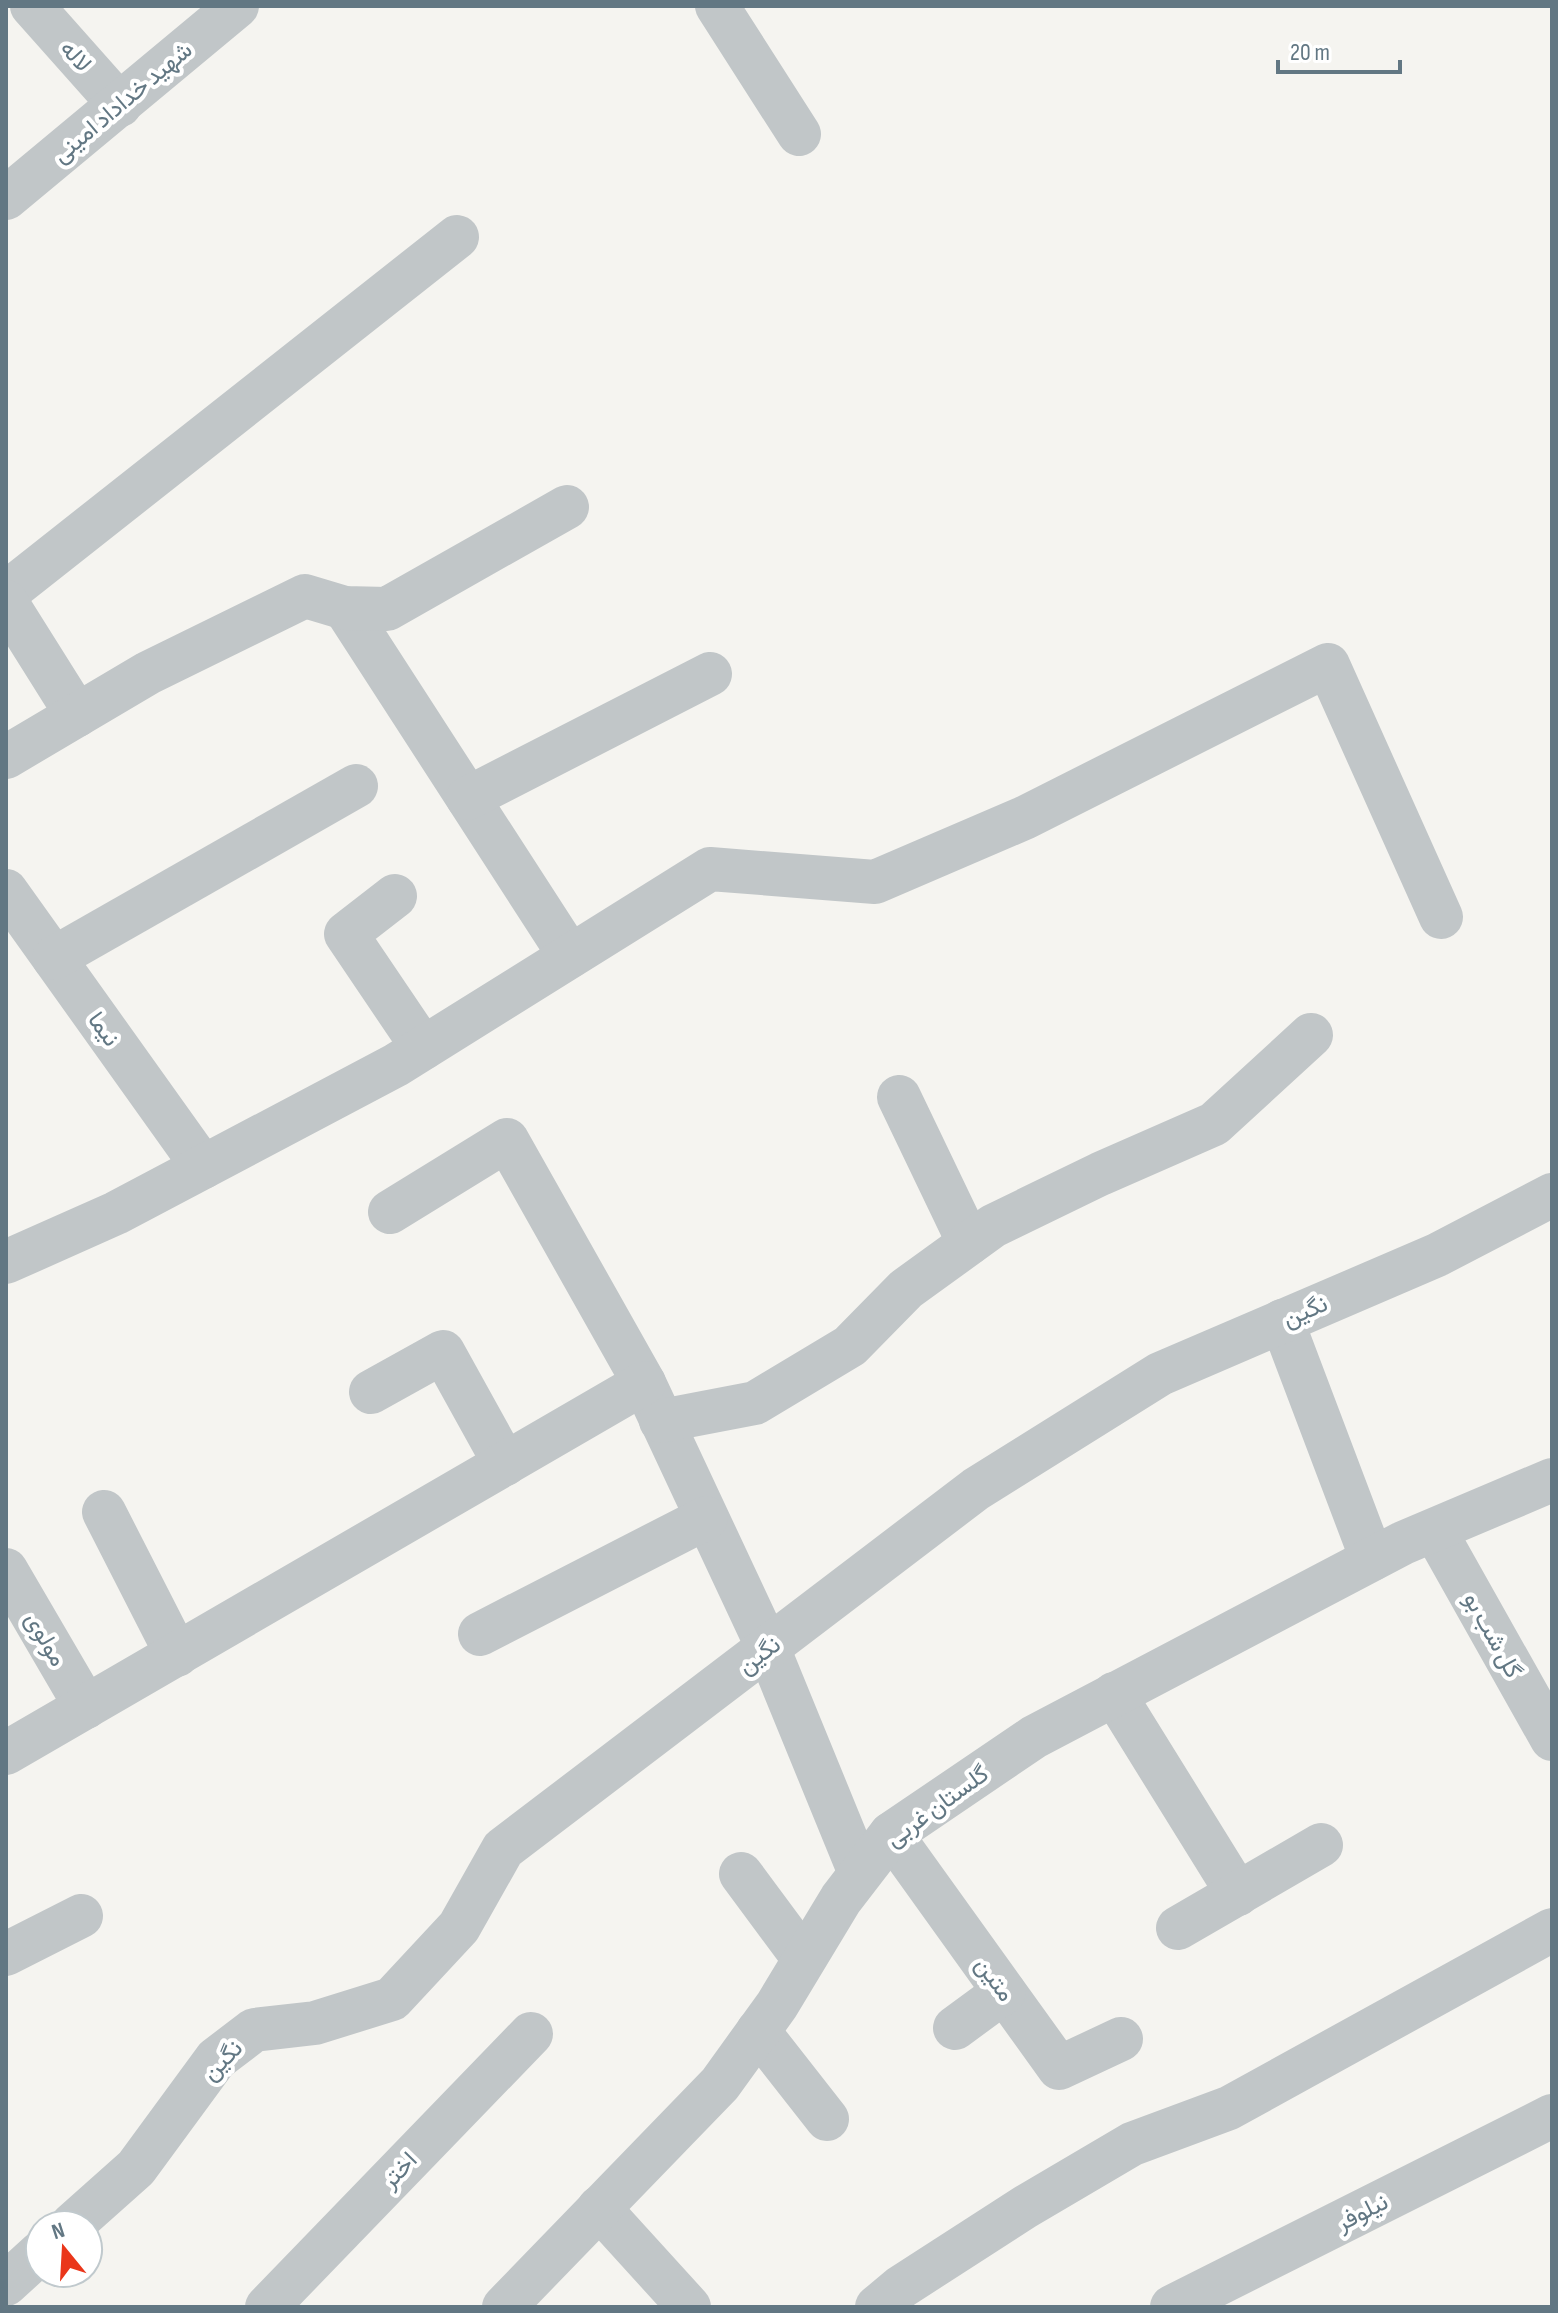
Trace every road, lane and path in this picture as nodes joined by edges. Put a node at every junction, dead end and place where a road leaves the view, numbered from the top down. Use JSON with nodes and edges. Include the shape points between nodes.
{"nodes":[{"id":1,"x":32,"y":6,"type":"edge"},
{"id":2,"x":237,"y":6,"type":"edge"},
{"id":3,"x":717,"y":6,"type":"edge"},
{"id":4,"x":120,"y":105,"type":"junction"},
{"id":5,"x":799,"y":134,"type":"dead end"},
{"id":6,"x":6,"y":198,"type":"edge"},
{"id":7,"x":457,"y":237,"type":"dead end"},
{"id":8,"x":567,"y":507,"type":"dead end"},
{"id":9,"x":6,"y":593,"type":"edge"},
{"id":10,"x":6,"y":602,"type":"edge"},
{"id":11,"x":345,"y":608,"type":"junction"},
{"id":12,"x":710,"y":674,"type":"dead end"},
{"id":13,"x":77,"y":715,"type":"junction"},
{"id":14,"x":6,"y":757,"type":"edge"},
{"id":15,"x":356,"y":786,"type":"dead end"},
{"id":16,"x":468,"y":798,"type":"junction"},
{"id":17,"x":395,"y":896,"type":"dead end"},
{"id":18,"x":9,"y":903,"type":"edge"},
{"id":19,"x":1441,"y":917,"type":"dead end"},
{"id":20,"x":570,"y":956,"type":"junction"},
{"id":21,"x":54,"y":958,"type":"junction"},
{"id":22,"x":1311,"y":1035,"type":"dead end"},
{"id":23,"x":423,"y":1048,"type":"junction"},
{"id":24,"x":899,"y":1097,"type":"dead end"},
{"id":25,"x":203,"y":1167,"type":"junction"},
{"id":26,"x":1552,"y":1195,"type":"edge"},
{"id":27,"x":390,"y":1212,"type":"dead end"},
{"id":28,"x":969,"y":1243,"type":"junction"},
{"id":29,"x":6,"y":1262,"type":"edge"},
{"id":30,"x":1282,"y":1321,"type":"junction"},
{"id":31,"x":371,"y":1392,"type":"dead end"},
{"id":32,"x":653,"y":1402,"type":"junction"},
{"id":33,"x":505,"y":1464,"type":"junction"},
{"id":34,"x":1552,"y":1480,"type":"edge"},
{"id":35,"x":104,"y":1512,"type":"dead end"},
{"id":36,"x":706,"y":1518,"type":"junction"},
{"id":37,"x":1435,"y":1531,"type":"junction"},
{"id":38,"x":1372,"y":1559,"type":"junction"},
{"id":39,"x":6,"y":1570,"type":"edge"},
{"id":40,"x":480,"y":1634,"type":"dead end"},
{"id":41,"x":768,"y":1648,"type":"junction"},
{"id":42,"x":177,"y":1655,"type":"junction"},
{"id":43,"x":1114,"y":1694,"type":"junction"},
{"id":44,"x":86,"y":1707,"type":"junction"},
{"id":45,"x":1552,"y":1739,"type":"edge"},
{"id":46,"x":6,"y":1753,"type":"edge"},
{"id":47,"x":891,"y":1834,"type":"junction"},
{"id":48,"x":1321,"y":1845,"type":"dead end"},
{"id":49,"x":860,"y":1873,"type":"junction"},
{"id":50,"x":741,"y":1874,"type":"dead end"},
{"id":51,"x":1238,"y":1894,"type":"junction"},
{"id":52,"x":81,"y":1916,"type":"dead end"},
{"id":53,"x":1178,"y":1928,"type":"dead end"},
{"id":54,"x":1552,"y":1930,"type":"edge"},
{"id":55,"x":6,"y":1954,"type":"edge"},
{"id":56,"x":804,"y":1959,"type":"junction"},
{"id":57,"x":1004,"y":1992,"type":"junction"},
{"id":58,"x":955,"y":2028,"type":"dead end"},
{"id":59,"x":758,"y":2031,"type":"junction"},
{"id":60,"x":531,"y":2034,"type":"dead end"},
{"id":61,"x":1121,"y":2039,"type":"dead end"},
{"id":62,"x":1552,"y":2116,"type":"edge"},
{"id":63,"x":827,"y":2119,"type":"dead end"},
{"id":64,"x":599,"y":2208,"type":"junction"},
{"id":65,"x":90,"y":2209,"type":"edge"},
{"id":66,"x":24,"y":2268,"type":"edge"},
{"id":67,"x":6,"y":2284,"type":"edge"},
{"id":68,"x":267,"y":2307,"type":"edge"},
{"id":69,"x":504,"y":2307,"type":"edge"},
{"id":70,"x":689,"y":2307,"type":"edge"},
{"id":71,"x":877,"y":2307,"type":"edge"},
{"id":72,"x":1172,"y":2307,"type":"edge"}],
"edges":[{"from":1,"to":4,"type":"street","name":"لاله"},
{"from":2,"to":4,"type":"street","name":"شهید خداداد امینی"},
{"from":3,"to":5,"type":"street"},
{"from":4,"to":6,"type":"street","name":"شهید خداداد امینی"},
{"from":7,"to":9,"type":"street"},
{"from":8,"to":11,"type":"street","via":[[387,609]]},
{"from":10,"to":13,"type":"street"},
{"from":11,"to":13,"type":"street","via":[[305,596],[148,673]]},
{"from":11,"to":16,"type":"street"},
{"from":12,"to":16,"type":"street"},
{"from":13,"to":14,"type":"street"},
{"from":15,"to":21,"type":"street"},
{"from":16,"to":20,"type":"street"},
{"from":17,"to":23,"type":"street","via":[[346,934]]},
{"from":18,"to":21,"type":"street","name":"نیما"},
{"from":19,"to":20,"type":"street","via":[[1328,665],[1024,818],[875,882],[710,869]]},
{"from":20,"to":23,"type":"street"},
{"from":21,"to":25,"type":"street","name":"نیما"},
{"from":22,"to":28,"type":"street","via":[[1214,1124],[1006,1219]]},
{"from":23,"to":25,"type":"street"},
{"from":24,"to":28,"type":"street"},
{"from":25,"to":29,"type":"street"},
{"from":26,"to":30,"type":"street","name":"نگین","via":[[1437,1255]]},
{"from":27,"to":32,"type":"street","via":[[507,1140]]},
{"from":28,"to":32,"type":"street","via":[[906,1289],[850,1346],[755,1403]]},
{"from":30,"to":38,"type":"street"},
{"from":30,"to":41,"type":"street","name":"نگین","via":[[1160,1374],[976,1489]]},
{"from":31,"to":33,"type":"street","via":[[443,1352]]},
{"from":32,"to":33,"type":"street"},
{"from":32,"to":36,"type":"street"},
{"from":33,"to":42,"type":"street"},
{"from":34,"to":37,"type":"street","name":"گلستان غربی"},
{"from":35,"to":42,"type":"street"},
{"from":36,"to":40,"type":"street"},
{"from":36,"to":41,"type":"street"},
{"from":37,"to":38,"type":"street","name":"گلستان غربی"},
{"from":37,"to":45,"type":"street","name":"گل شب بو"},
{"from":38,"to":43,"type":"street","name":"گلستان غربی"},
{"from":39,"to":44,"type":"street","name":"مولوی"},
{"from":41,"to":49,"type":"street"},
{"from":41,"to":65,"type":"street","name":"نگین","via":[[503,1849],[459,1927],[392,1999],[315,2023],[254,2030],[216,2059],[136,2168]]},
{"from":42,"to":44,"type":"street"},
{"from":43,"to":47,"type":"street","name":"گلستان غربی","via":[[1034,1737]]},
{"from":43,"to":51,"type":"street"},
{"from":44,"to":46,"type":"street"},
{"from":47,"to":49,"type":"street","name":"گلستان غربی"},
{"from":47,"to":57,"type":"street","name":"متین"},
{"from":48,"to":51,"type":"street"},
{"from":49,"to":56,"type":"street","name":"گلستان غربی"},
{"from":50,"to":56,"type":"street"},
{"from":51,"to":53,"type":"street"},
{"from":52,"to":55,"type":"street"},
{"from":54,"to":71,"type":"street","via":[[1229,2108],[1132,2144],[1025,2207]]},
{"from":56,"to":59,"type":"street","name":"گلستان غربی"},
{"from":57,"to":58,"type":"street"},
{"from":57,"to":61,"type":"street","name":"متین","via":[[1059,2068]]},
{"from":59,"to":63,"type":"street"},
{"from":59,"to":64,"type":"street","name":"گلستان غربی","via":[[720,2084]]},
{"from":60,"to":68,"type":"street","name":"اختر"},
{"from":62,"to":72,"type":"street","name":"نیلوفر"},
{"from":64,"to":69,"type":"street","name":"گلستان غربی"},
{"from":64,"to":70,"type":"street"},
{"from":66,"to":67,"type":"street"}]}
